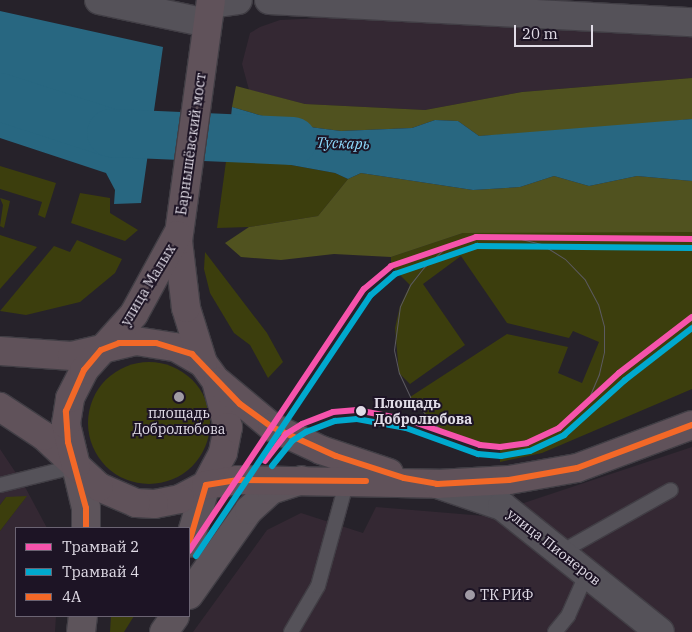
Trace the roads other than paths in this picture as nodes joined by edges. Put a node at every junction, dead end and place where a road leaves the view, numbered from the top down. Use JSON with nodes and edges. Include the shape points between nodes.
{"nodes":[{"id":1,"x":99,"y":0,"type":"edge"},
{"id":2,"x":238,"y":0,"type":"edge"},
{"id":3,"x":269,"y":0,"type":"edge"},
{"id":4,"x":210,"y":9,"type":"edge"},
{"id":5,"x":692,"y":22,"type":"edge"},
{"id":6,"x":178,"y":229,"type":"junction"},
{"id":7,"x":102,"y":350,"type":"junction"},
{"id":8,"x":0,"y":351,"type":"edge"},
{"id":9,"x":210,"y":372,"type":"junction"},
{"id":10,"x":0,"y":407,"type":"edge"},
{"id":11,"x":692,"y":425,"type":"edge"},
{"id":12,"x":76,"y":466,"type":"junction"},
{"id":13,"x":305,"y":480,"type":"junction"},
{"id":14,"x":347,"y":480,"type":"junction"},
{"id":15,"x":0,"y":484,"type":"edge"},
{"id":16,"x":437,"y":484,"type":"junction"},
{"id":17,"x":206,"y":485,"type":"junction"},
{"id":18,"x":671,"y":490,"type":"dead end"},
{"id":19,"x":86,"y":527,"type":"edge"},
{"id":20,"x":190,"y":540,"type":"edge"},
{"id":21,"x":561,"y":552,"type":"junction"},
{"id":22,"x":587,"y":573,"type":"junction"},
{"id":23,"x":190,"y":594,"type":"edge"},
{"id":24,"x":83,"y":617,"type":"edge"},
{"id":25,"x":166,"y":617,"type":"edge"},
{"id":26,"x":174,"y":617,"type":"edge"},
{"id":27,"x":81,"y":632,"type":"edge"},
{"id":28,"x":163,"y":632,"type":"edge"},
{"id":29,"x":291,"y":632,"type":"edge"},
{"id":30,"x":555,"y":632,"type":"edge"},
{"id":31,"x":660,"y":632,"type":"edge"}],
"edges":[{"from":1,"to":4,"type":"street"},
{"from":2,"to":4,"type":"street"},
{"from":3,"to":5,"type":"street"},
{"from":4,"to":6,"type":"main road","name":"Барнышёвский мост"},
{"from":6,"to":7,"type":"main road","name":"улица Малых","via":[[134,314]]},
{"from":6,"to":9,"type":"main road","name":"улица Малых","via":[[180,274],[186,308]]},
{"from":7,"to":8,"type":"main road","via":[[72,356]]},
{"from":7,"to":9,"type":"main road","via":[[136,341],[156,343],[184,350]]},
{"from":7,"to":12,"type":"main road","via":[[84,370],[66,410],[68,442]]},
{"from":9,"to":16,"type":"main road","via":[[272,427],[305,444],[404,478]]},
{"from":9,"to":17,"type":"main road","via":[[228,427],[223,453]]},
{"from":10,"to":12,"type":"main road","via":[[44,436]]},
{"from":11,"to":16,"type":"main road","via":[[577,468],[509,480]]},
{"from":12,"to":15,"type":"lane"},
{"from":12,"to":17,"type":"main road","via":[[99,487],[136,503],[154,504],[180,499]]},
{"from":12,"to":19,"type":"main road","via":[[86,508]]},
{"from":13,"to":14,"type":"main road"},
{"from":13,"to":17,"type":"main road","via":[[237,480]]},
{"from":13,"to":23,"type":"main road","via":[[272,490],[249,510]]},
{"from":14,"to":16,"type":"main road"},
{"from":14,"to":29,"type":"lane","via":[[318,586]]},
{"from":16,"to":21,"type":"street","name":"улица Пионеров","via":[[502,506]]},
{"from":17,"to":20,"type":"main road"},
{"from":18,"to":21,"type":"lane"},
{"from":21,"to":22,"type":"street","name":"улица Пионеров"},
{"from":22,"to":30,"type":"lane","via":[[568,616]]},
{"from":22,"to":31,"type":"street","name":"улица Пионеров"},
{"from":24,"to":27,"type":"main road"},
{"from":25,"to":28,"type":"main road"},
{"from":26,"to":28,"type":"main road"}]}
